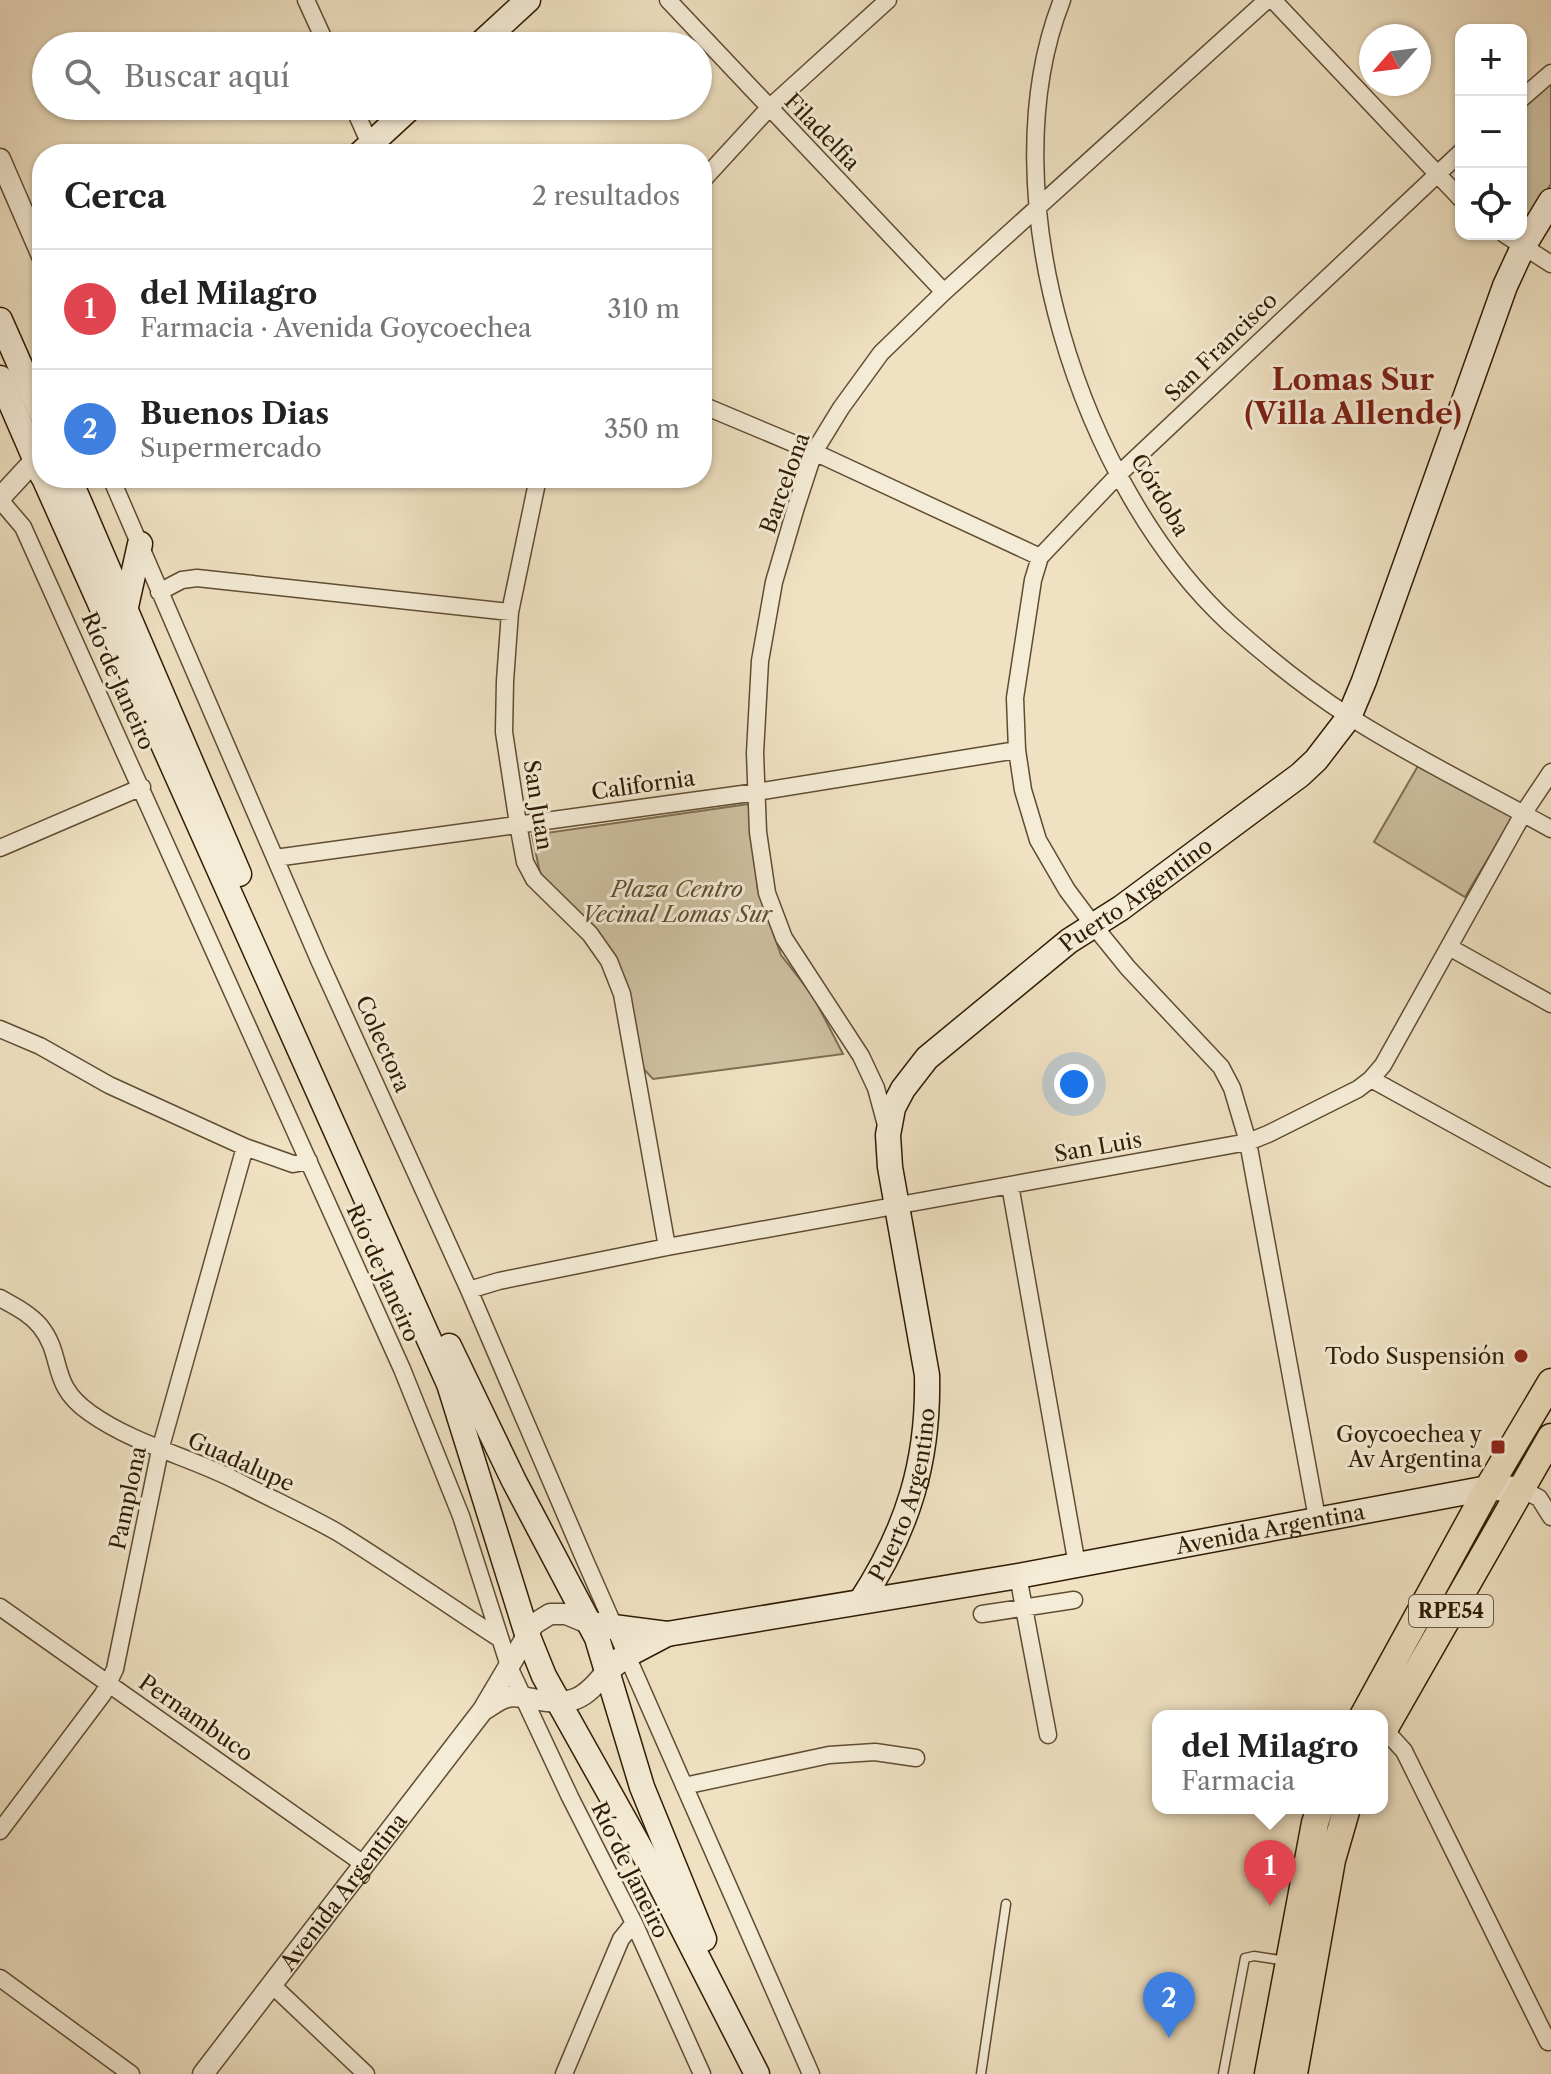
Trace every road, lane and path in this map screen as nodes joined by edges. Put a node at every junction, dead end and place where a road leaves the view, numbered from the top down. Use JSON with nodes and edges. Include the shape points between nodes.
{"nodes":[{"id":1,"x":306,"y":0,"type":"edge"},
{"id":2,"x":528,"y":0,"type":"edge"},
{"id":3,"x":668,"y":0,"type":"edge"},
{"id":4,"x":888,"y":0,"type":"edge"},
{"id":5,"x":1062,"y":0,"type":"edge"},
{"id":6,"x":1270,"y":0,"type":"edge"},
{"id":7,"x":321,"y":32,"type":"edge"},
{"id":8,"x":493,"y":32,"type":"edge"},
{"id":9,"x":698,"y":32,"type":"edge"},
{"id":10,"x":712,"y":47,"type":"edge"},
{"id":11,"x":1551,"y":73,"type":"edge"},
{"id":12,"x":1524,"y":96,"type":"edge"},
{"id":13,"x":769,"y":108,"type":"junction"},
{"id":14,"x":357,"y":120,"type":"edge"},
{"id":15,"x":397,"y":120,"type":"edge"},
{"id":16,"x":364,"y":144,"type":"edge"},
{"id":17,"x":370,"y":144,"type":"edge"},
{"id":18,"x":1455,"y":157,"type":"edge"},
{"id":19,"x":0,"y":159,"type":"edge"},
{"id":20,"x":712,"y":170,"type":"edge"},
{"id":21,"x":1436,"y":174,"type":"junction"},
{"id":22,"x":1455,"y":193,"type":"edge"},
{"id":23,"x":1551,"y":201,"type":"edge"},
{"id":24,"x":1038,"y":210,"type":"junction"},
{"id":25,"x":32,"y":233,"type":"edge"},
{"id":26,"x":1514,"y":241,"type":"edge"},
{"id":27,"x":1551,"y":264,"type":"edge"},
{"id":28,"x":944,"y":292,"type":"junction"},
{"id":29,"x":0,"y":320,"type":"edge"},
{"id":30,"x":0,"y":378,"type":"edge"},
{"id":31,"x":32,"y":392,"type":"edge"},
{"id":32,"x":712,"y":409,"type":"edge"},
{"id":33,"x":32,"y":447,"type":"edge"},
{"id":34,"x":814,"y":452,"type":"junction"},
{"id":35,"x":32,"y":472,"type":"edge"},
{"id":36,"x":1119,"y":474,"type":"junction"},
{"id":37,"x":51,"y":488,"type":"edge"},
{"id":38,"x":73,"y":488,"type":"edge"},
{"id":39,"x":115,"y":488,"type":"edge"},
{"id":40,"x":536,"y":488,"type":"edge"},
{"id":41,"x":2,"y":493,"type":"edge"},
{"id":42,"x":140,"y":544,"type":"junction"},
{"id":43,"x":1040,"y":557,"type":"junction"},
{"id":44,"x":159,"y":592,"type":"junction"},
{"id":45,"x":125,"y":611,"type":"junction"},
{"id":46,"x":510,"y":612,"type":"junction"},
{"id":47,"x":1349,"y":717,"type":"junction"},
{"id":48,"x":1017,"y":750,"type":"junction"},
{"id":49,"x":1551,"y":772,"type":"edge"},
{"id":50,"x":142,"y":787,"type":"junction"},
{"id":51,"x":757,"y":792,"type":"junction"},
{"id":52,"x":1523,"y":814,"type":"junction"},
{"id":53,"x":518,"y":824,"type":"junction"},
{"id":54,"x":1551,"y":829,"type":"edge"},
{"id":55,"x":0,"y":848,"type":"edge"},
{"id":56,"x":275,"y":858,"type":"junction"},
{"id":57,"x":1094,"y":926,"type":"junction"},
{"id":58,"x":1449,"y":947,"type":"junction"},
{"id":59,"x":1551,"y":1004,"type":"edge"},
{"id":60,"x":0,"y":1029,"type":"edge"},
{"id":61,"x":1371,"y":1079,"type":"junction"},
{"id":62,"x":888,"y":1135,"type":"junction"},
{"id":63,"x":1248,"y":1142,"type":"junction"},
{"id":64,"x":245,"y":1147,"type":"junction"},
{"id":65,"x":309,"y":1161,"type":"junction"},
{"id":66,"x":1551,"y":1178,"type":"edge"},
{"id":67,"x":1010,"y":1185,"type":"junction"},
{"id":68,"x":897,"y":1206,"type":"junction"},
{"id":69,"x":667,"y":1247,"type":"junction"},
{"id":70,"x":469,"y":1290,"type":"junction"},
{"id":71,"x":0,"y":1298,"type":"edge"},
{"id":72,"x":1551,"y":1382,"type":"edge"},
{"id":73,"x":1551,"y":1437,"type":"edge"},
{"id":74,"x":160,"y":1450,"type":"junction"},
{"id":75,"x":1488,"y":1488,"type":"junction"},
{"id":76,"x":1521,"y":1489,"type":"junction"},
{"id":77,"x":1551,"y":1517,"type":"edge"},
{"id":78,"x":1317,"y":1518,"type":"junction"},
{"id":79,"x":1077,"y":1565,"type":"junction"},
{"id":80,"x":1018,"y":1576,"type":"junction"},
{"id":81,"x":1074,"y":1600,"type":"dead end"},
{"id":82,"x":861,"y":1601,"type":"junction"},
{"id":83,"x":0,"y":1607,"type":"edge"},
{"id":84,"x":1025,"y":1608,"type":"junction"},
{"id":85,"x":982,"y":1614,"type":"dead end"},
{"id":86,"x":590,"y":1624,"type":"junction"},
{"id":87,"x":616,"y":1629,"type":"junction"},
{"id":88,"x":527,"y":1634,"type":"junction"},
{"id":89,"x":667,"y":1634,"type":"junction"},
{"id":90,"x":500,"y":1639,"type":"junction"},
{"id":91,"x":617,"y":1662,"type":"junction"},
{"id":92,"x":510,"y":1669,"type":"junction"},
{"id":93,"x":109,"y":1683,"type":"junction"},
{"id":94,"x":524,"y":1698,"type":"junction"},
{"id":95,"x":557,"y":1703,"type":"junction"},
{"id":96,"x":483,"y":1710,"type":"junction"},
{"id":97,"x":1384,"y":1710,"type":"edge"},
{"id":98,"x":1386,"y":1710,"type":"edge"},
{"id":99,"x":1048,"y":1735,"type":"dead end"},
{"id":100,"x":1388,"y":1737,"type":"edge"},
{"id":101,"x":916,"y":1758,"type":"dead end"},
{"id":102,"x":684,"y":1786,"type":"junction"},
{"id":103,"x":1318,"y":1814,"type":"edge"},
{"id":104,"x":1345,"y":1814,"type":"edge"},
{"id":105,"x":0,"y":1831,"type":"edge"},
{"id":106,"x":365,"y":1865,"type":"junction"},
{"id":107,"x":1006,"y":1904,"type":"dead end"},
{"id":108,"x":634,"y":1923,"type":"junction"},
{"id":109,"x":1287,"y":1961,"type":"junction"},
{"id":110,"x":0,"y":1978,"type":"edge"},
{"id":111,"x":271,"y":1984,"type":"junction"},
{"id":112,"x":1548,"y":2042,"type":"dead end"},
{"id":113,"x":131,"y":2074,"type":"edge"},
{"id":114,"x":203,"y":2074,"type":"edge"},
{"id":115,"x":366,"y":2074,"type":"edge"},
{"id":116,"x":564,"y":2074,"type":"edge"},
{"id":117,"x":702,"y":2074,"type":"edge"},
{"id":118,"x":759,"y":2074,"type":"edge"},
{"id":119,"x":811,"y":2074,"type":"edge"},
{"id":120,"x":981,"y":2074,"type":"edge"},
{"id":121,"x":1223,"y":2074,"type":"edge"},
{"id":122,"x":1268,"y":2074,"type":"edge"},
{"id":123,"x":1294,"y":2074,"type":"edge"}],
"edges":[{"from":1,"to":7,"type":"street"},
{"from":2,"to":8,"type":"main road"},
{"from":3,"to":9,"type":"street","name":"Filadelfia"},
{"from":4,"to":13,"type":"street"},
{"from":5,"to":24,"type":"street","name":"Córdoba","via":[[1051,27],[1038,100]]},
{"from":6,"to":21,"type":"street"},
{"from":6,"to":24,"type":"street","name":"Barcelona"},
{"from":10,"to":13,"type":"street","name":"Filadelfia"},
{"from":11,"to":12,"type":"street"},
{"from":13,"to":20,"type":"street"},
{"from":13,"to":28,"type":"street","name":"Filadelfia"},
{"from":14,"to":16,"type":"street"},
{"from":15,"to":17,"type":"main road"},
{"from":18,"to":21,"type":"street","name":"San Francisco"},
{"from":19,"to":25,"type":"street"},
{"from":21,"to":22,"type":"street"},
{"from":21,"to":36,"type":"street","name":"San Francisco"},
{"from":23,"to":26,"type":"main road","name":"Puerto Argentino"},
{"from":24,"to":28,"type":"street","name":"Barcelona"},
{"from":24,"to":36,"type":"street","name":"Córdoba","via":[[1041,249],[1067,353]]},
{"from":26,"to":27,"type":"street"},
{"from":26,"to":47,"type":"main road","name":"Puerto Argentino","via":[[1505,286]]},
{"from":28,"to":34,"type":"street","name":"Barcelona","via":[[881,353]]},
{"from":29,"to":31,"type":"main road"},
{"from":30,"to":33,"type":"main road"},
{"from":32,"to":34,"type":"street"},
{"from":34,"to":43,"type":"street"},
{"from":34,"to":51,"type":"street","name":"Barcelona","via":[[774,582],[760,661]]},
{"from":35,"to":41,"type":"street"},
{"from":36,"to":43,"type":"street","name":"San Francisco"},
{"from":36,"to":47,"type":"street","name":"Córdoba","via":[[1155,535],[1229,623]]},
{"from":37,"to":88,"type":"main road","via":[[449,1384]]},
{"from":38,"to":45,"type":"main road"},
{"from":39,"to":42,"type":"street","name":"Colectora"},
{"from":40,"to":46,"type":"street","name":"San Juan"},
{"from":41,"to":50,"type":"street","name":"Río de Janeiro","via":[[23,527]]},
{"from":42,"to":44,"type":"street","name":"Colectora"},
{"from":42,"to":45,"type":"main road"},
{"from":43,"to":48,"type":"street","via":[[1015,698]]},
{"from":44,"to":46,"type":"street","via":[[197,578]]},
{"from":44,"to":56,"type":"street","name":"Colectora"},
{"from":45,"to":86,"type":"main road","via":[[402,1251]]},
{"from":46,"to":53,"type":"street","name":"San Juan","via":[[504,732]]},
{"from":47,"to":52,"type":"street","name":"Córdoba"},
{"from":47,"to":57,"type":"main road","name":"Puerto Argentino","via":[[1300,775]]},
{"from":48,"to":51,"type":"street","name":"California"},
{"from":48,"to":57,"type":"street","via":[[1038,840]]},
{"from":49,"to":52,"type":"street","name":"San Luis"},
{"from":50,"to":55,"type":"street"},
{"from":50,"to":65,"type":"street","name":"Río de Janeiro"},
{"from":51,"to":53,"type":"street","name":"California"},
{"from":51,"to":62,"type":"street","name":"Barcelona","via":[[767,893],[784,938],[861,1056]]},
{"from":52,"to":54,"type":"street","name":"Córdoba"},
{"from":52,"to":58,"type":"street","name":"San Luis"},
{"from":53,"to":56,"type":"street","name":"California"},
{"from":53,"to":69,"type":"street","name":"San Juan","via":[[534,879],[590,934],[609,961],[622,994]]},
{"from":56,"to":70,"type":"street","name":"Colectora"},
{"from":57,"to":62,"type":"main road","name":"Puerto Argentino","via":[[927,1058],[893,1108]]},
{"from":57,"to":63,"type":"street","via":[[1221,1067]]},
{"from":58,"to":59,"type":"street"},
{"from":58,"to":61,"type":"street","name":"San Luis"},
{"from":60,"to":64,"type":"street"},
{"from":61,"to":63,"type":"street","name":"San Luis"},
{"from":61,"to":66,"type":"street"},
{"from":62,"to":68,"type":"main road","name":"Puerto Argentino"},
{"from":63,"to":67,"type":"street","name":"San Luis"},
{"from":63,"to":78,"type":"street"},
{"from":64,"to":65,"type":"street","via":[[293,1164]]},
{"from":64,"to":74,"type":"street","name":"Pamplona"},
{"from":65,"to":90,"type":"street","name":"Río de Janeiro","via":[[461,1516]]},
{"from":67,"to":68,"type":"street","name":"San Luis"},
{"from":67,"to":79,"type":"street"},
{"from":68,"to":69,"type":"street","name":"San Luis"},
{"from":68,"to":82,"type":"main road","name":"Puerto Argentino","via":[[927,1375],[924,1447],[906,1516]]},
{"from":69,"to":70,"type":"street","name":"San Luis"},
{"from":70,"to":87,"type":"street","name":"Colectora"},
{"from":71,"to":74,"type":"street","name":"Guadalupe","via":[[42,1328],[63,1387],[73,1400]]},
{"from":72,"to":75,"type":"main road","number":"RPE54"},
{"from":73,"to":76,"type":"main road","number":"RPE54"},
{"from":74,"to":90,"type":"street","name":"Guadalupe","via":[[229,1477],[336,1532]]},
{"from":74,"to":93,"type":"street","name":"Pamplona"},
{"from":75,"to":76,"type":"main road","name":"Avenida Argentina"},
{"from":75,"to":78,"type":"main road","name":"Avenida Argentina"},
{"from":75,"to":97,"type":"main road","number":"RPE54"},
{"from":76,"to":77,"type":"street","via":[[1539,1498]]},
{"from":76,"to":98,"type":"main road","number":"RPE54"},
{"from":78,"to":79,"type":"main road","name":"Avenida Argentina"},
{"from":79,"to":80,"type":"main road","name":"Avenida Argentina"},
{"from":80,"to":82,"type":"main road","name":"Avenida Argentina"},
{"from":80,"to":84,"type":"street"},
{"from":81,"to":84,"type":"street"},
{"from":82,"to":89,"type":"main road","name":"Avenida Argentina"},
{"from":83,"to":93,"type":"street","name":"Pernambuco"},
{"from":84,"to":85,"type":"street"},
{"from":84,"to":99,"type":"street"},
{"from":86,"to":87,"type":"main road","name":"Avenida Argentina"},
{"from":86,"to":88,"type":"street","via":[[550,1614]]},
{"from":86,"to":91,"type":"main road"},
{"from":87,"to":89,"type":"main road","name":"Avenida Argentina"},
{"from":87,"to":91,"type":"street"},
{"from":88,"to":92,"type":"street","name":"Avenida Argentina"},
{"from":88,"to":95,"type":"main road"},
{"from":89,"to":91,"type":"main road","name":"Avenida Argentina"},
{"from":90,"to":92,"type":"street","name":"Río de Janeiro"},
{"from":91,"to":95,"type":"street","via":[[584,1696]]},
{"from":91,"to":102,"type":"street"},
{"from":91,"to":118,"type":"main road","via":[[642,1787]]},
{"from":92,"to":94,"type":"street","name":"Río de Janeiro"},
{"from":92,"to":96,"type":"street","name":"Avenida Argentina"},
{"from":93,"to":105,"type":"street","name":"Pamplona"},
{"from":93,"to":106,"type":"street","name":"Pernambuco"},
{"from":94,"to":95,"type":"street"},
{"from":94,"to":96,"type":"street","via":[[506,1697]]},
{"from":94,"to":108,"type":"street","name":"Río de Janeiro"},
{"from":95,"to":118,"type":"main road","via":[[657,1878]]},
{"from":96,"to":106,"type":"street","name":"Avenida Argentina"},
{"from":100,"to":112,"type":"street","via":[[1404,1751]]},
{"from":101,"to":102,"type":"street","via":[[875,1752],[829,1755]]},
{"from":102,"to":119,"type":"street"},
{"from":103,"to":109,"type":"main road"},
{"from":104,"to":123,"type":"main road","via":[[1332,1860]]},
{"from":106,"to":111,"type":"street","name":"Avenida Argentina"},
{"from":107,"to":120,"type":"lane"},
{"from":108,"to":116,"type":"street","via":[[621,1939]]},
{"from":108,"to":117,"type":"street","name":"Río de Janeiro"},
{"from":109,"to":121,"type":"lane","via":[[1245,1958]]},
{"from":109,"to":122,"type":"main road"},
{"from":110,"to":113,"type":"street"},
{"from":111,"to":114,"type":"street","name":"Avenida Argentina"},
{"from":111,"to":115,"type":"street"}]}
